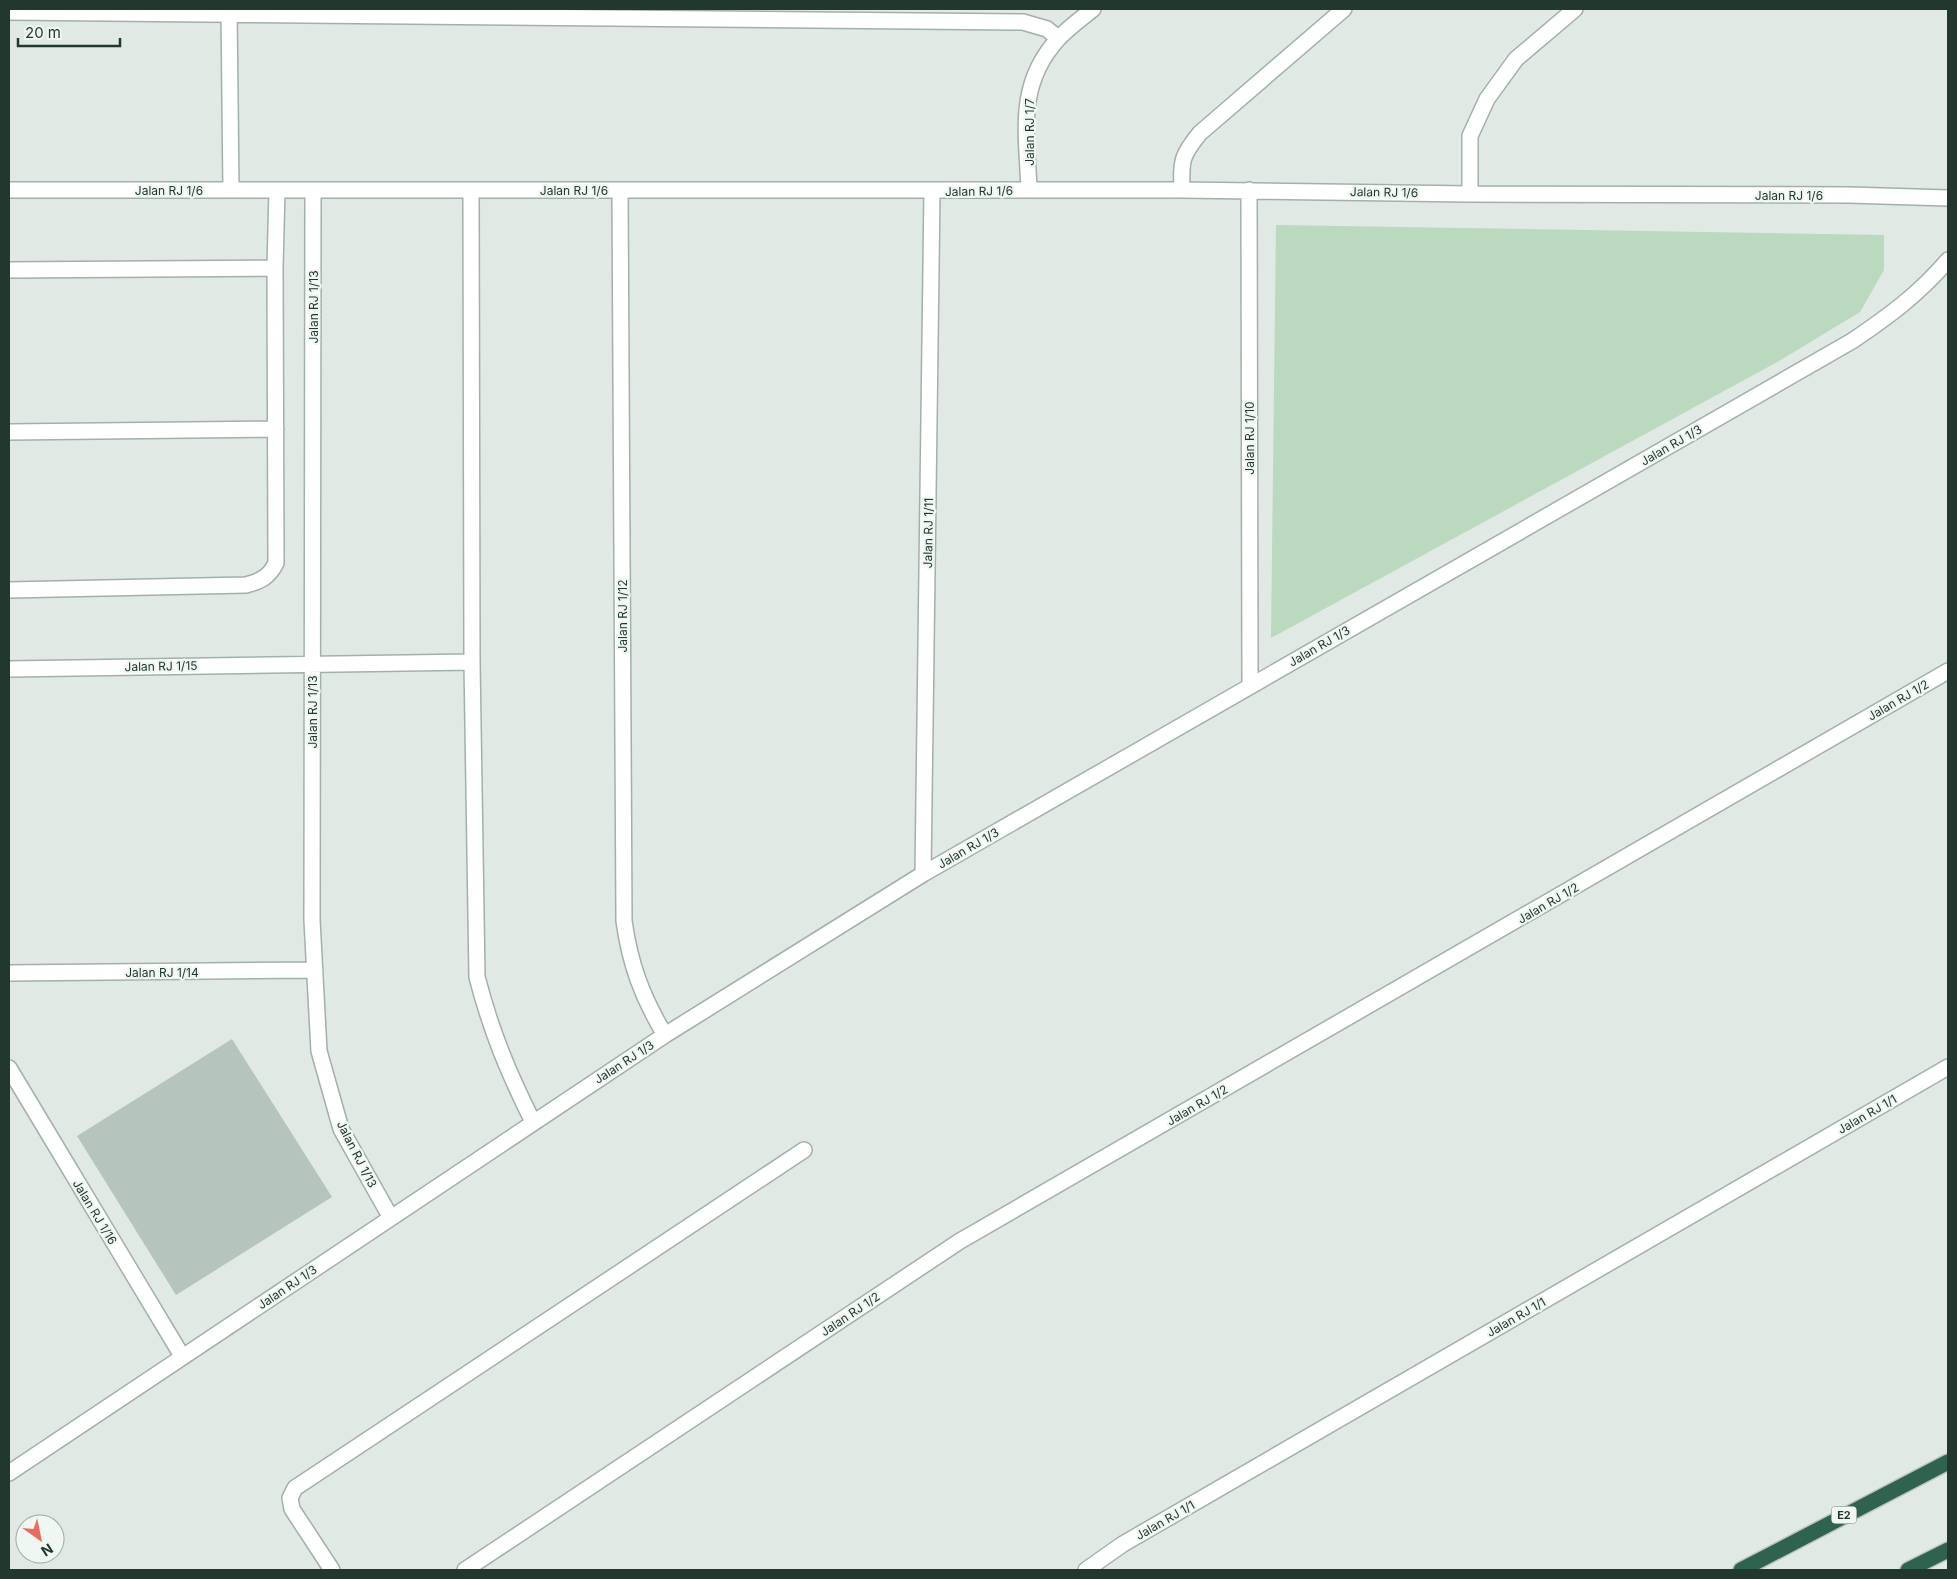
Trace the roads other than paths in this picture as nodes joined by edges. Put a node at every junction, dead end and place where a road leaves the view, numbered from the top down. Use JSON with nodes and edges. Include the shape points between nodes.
{"nodes":[{"id":1,"x":1093,"y":9,"type":"edge"},
{"id":2,"x":1344,"y":9,"type":"edge"},
{"id":3,"x":1575,"y":9,"type":"edge"},
{"id":4,"x":229,"y":11,"type":"edge"},
{"id":5,"x":9,"y":12,"type":"edge"},
{"id":6,"x":1058,"y":38,"type":"junction"},
{"id":7,"x":9,"y":190,"type":"edge"},
{"id":8,"x":231,"y":190,"type":"junction"},
{"id":9,"x":277,"y":190,"type":"junction"},
{"id":10,"x":313,"y":190,"type":"junction"},
{"id":11,"x":471,"y":190,"type":"junction"},
{"id":12,"x":620,"y":190,"type":"junction"},
{"id":13,"x":1029,"y":190,"type":"junction"},
{"id":14,"x":1182,"y":190,"type":"junction"},
{"id":15,"x":1249,"y":190,"type":"junction"},
{"id":16,"x":932,"y":191,"type":"junction"},
{"id":17,"x":1470,"y":194,"type":"junction"},
{"id":18,"x":1948,"y":198,"type":"edge"},
{"id":19,"x":1948,"y":260,"type":"edge"},
{"id":20,"x":275,"y":268,"type":"junction"},
{"id":21,"x":9,"y":270,"type":"edge"},
{"id":22,"x":276,"y":430,"type":"junction"},
{"id":23,"x":9,"y":432,"type":"edge"},
{"id":24,"x":9,"y":590,"type":"edge"},
{"id":25,"x":472,"y":662,"type":"junction"},
{"id":26,"x":312,"y":663,"type":"junction"},
{"id":27,"x":9,"y":669,"type":"edge"},
{"id":28,"x":1948,"y":671,"type":"edge"},
{"id":29,"x":1250,"y":685,"type":"junction"},
{"id":30,"x":923,"y":874,"type":"junction"},
{"id":31,"x":315,"y":970,"type":"junction"},
{"id":32,"x":9,"y":973,"type":"edge"},
{"id":33,"x":665,"y":1035,"type":"junction"},
{"id":34,"x":1948,"y":1067,"type":"edge"},
{"id":35,"x":9,"y":1068,"type":"edge"},
{"id":36,"x":533,"y":1122,"type":"junction"},
{"id":37,"x":804,"y":1150,"type":"dead end"},
{"id":38,"x":391,"y":1218,"type":"junction"},
{"id":39,"x":182,"y":1356,"type":"junction"},
{"id":40,"x":1948,"y":1462,"type":"edge"},
{"id":41,"x":9,"y":1473,"type":"edge"},
{"id":42,"x":1948,"y":1550,"type":"edge"},
{"id":43,"x":332,"y":1570,"type":"edge"},
{"id":44,"x":465,"y":1570,"type":"edge"},
{"id":45,"x":1086,"y":1570,"type":"edge"},
{"id":46,"x":1741,"y":1570,"type":"edge"},
{"id":47,"x":1908,"y":1570,"type":"edge"}],
"edges":[{"from":1,"to":6,"type":"street","name":"Jalan RJ 1/7"},
{"from":2,"to":14,"type":"street","via":[[1200,133],[1185,151]]},
{"from":3,"to":17,"type":"street","via":[[1516,59],[1487,99],[1470,136]]},
{"from":4,"to":5,"type":"street"},
{"from":4,"to":6,"type":"street","via":[[1023,22],[1046,29]]},
{"from":4,"to":8,"type":"street"},
{"from":6,"to":13,"type":"street","name":"Jalan RJ 1/7","via":[[1038,67],[1029,88],[1026,109]]},
{"from":7,"to":8,"type":"street","name":"Jalan RJ 1/6"},
{"from":8,"to":9,"type":"street","name":"Jalan RJ 1/6"},
{"from":9,"to":10,"type":"street","name":"Jalan RJ 1/6"},
{"from":9,"to":20,"type":"street"},
{"from":10,"to":11,"type":"street","name":"Jalan RJ 1/6"},
{"from":10,"to":26,"type":"street","name":"Jalan RJ 1/13"},
{"from":11,"to":12,"type":"street","name":"Jalan RJ 1/6"},
{"from":11,"to":25,"type":"street"},
{"from":12,"to":16,"type":"street","name":"Jalan RJ 1/6"},
{"from":12,"to":33,"type":"street","name":"Jalan RJ 1/12","via":[[624,921],[628,951],[638,982]]},
{"from":13,"to":14,"type":"street","name":"Jalan RJ 1/6"},
{"from":13,"to":16,"type":"street","name":"Jalan RJ 1/6"},
{"from":14,"to":15,"type":"street","name":"Jalan RJ 1/6"},
{"from":15,"to":17,"type":"street","name":"Jalan RJ 1/6"},
{"from":15,"to":29,"type":"street","name":"Jalan RJ 1/10"},
{"from":16,"to":30,"type":"street","name":"Jalan RJ 1/11"},
{"from":17,"to":18,"type":"street","name":"Jalan RJ 1/6"},
{"from":19,"to":29,"type":"street","name":"Jalan RJ 1/3","via":[[1896,312],[1852,341]]},
{"from":20,"to":21,"type":"street"},
{"from":20,"to":22,"type":"street"},
{"from":22,"to":23,"type":"street"},
{"from":22,"to":24,"type":"street","via":[[276,563],[266,578],[246,585]]},
{"from":25,"to":26,"type":"street","name":"Jalan RJ 1/15"},
{"from":25,"to":36,"type":"street","via":[[477,977],[498,1048]]},
{"from":26,"to":27,"type":"street","name":"Jalan RJ 1/15"},
{"from":26,"to":31,"type":"street","name":"Jalan RJ 1/13","via":[[312,920]]},
{"from":28,"to":44,"type":"street","name":"Jalan RJ 1/2","via":[[960,1241]]},
{"from":29,"to":30,"type":"street","name":"Jalan RJ 1/3"},
{"from":30,"to":33,"type":"street","name":"Jalan RJ 1/3"},
{"from":31,"to":32,"type":"street","name":"Jalan RJ 1/14"},
{"from":31,"to":38,"type":"street","name":"Jalan RJ 1/13","via":[[319,1051],[341,1129]]},
{"from":33,"to":36,"type":"street","name":"Jalan RJ 1/3"},
{"from":34,"to":45,"type":"street","name":"Jalan RJ 1/1","via":[[1123,1544]]},
{"from":35,"to":39,"type":"street","name":"Jalan RJ 1/16"},
{"from":36,"to":38,"type":"street","name":"Jalan RJ 1/3"},
{"from":37,"to":43,"type":"street","via":[[296,1488],[290,1498],[292,1509]]},
{"from":38,"to":39,"type":"street","name":"Jalan RJ 1/3"},
{"from":39,"to":41,"type":"street","name":"Jalan RJ 1/3"},
{"from":40,"to":46,"type":"highway","number":"E2"},
{"from":42,"to":47,"type":"highway"}]}
